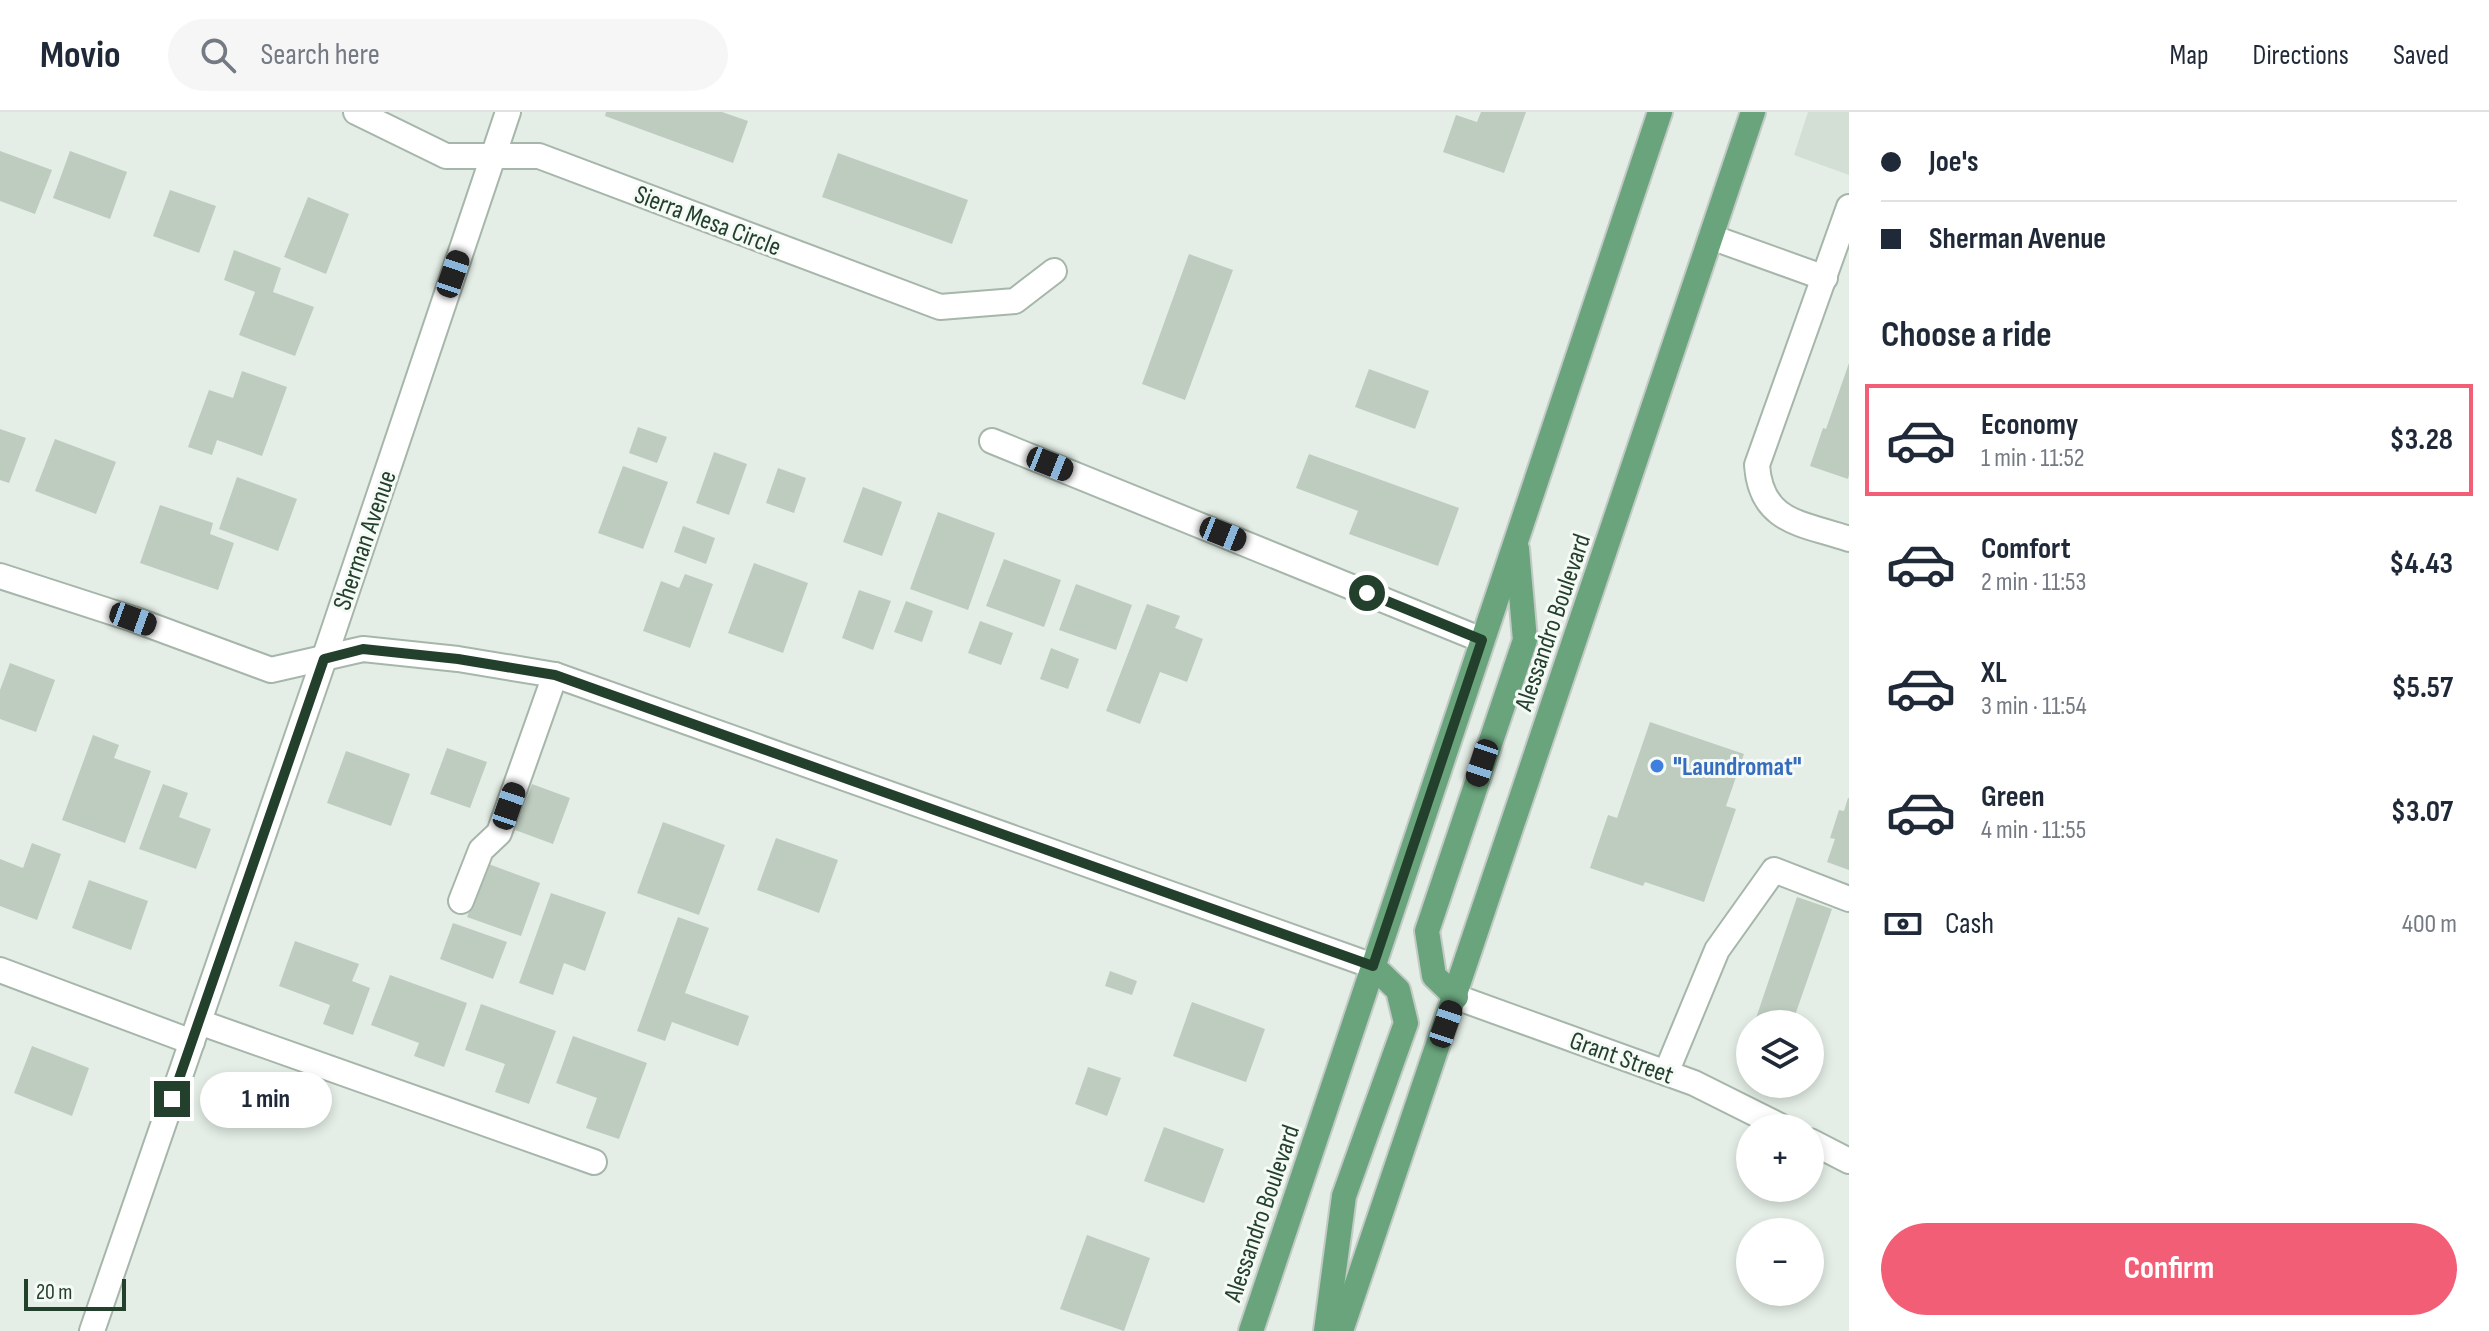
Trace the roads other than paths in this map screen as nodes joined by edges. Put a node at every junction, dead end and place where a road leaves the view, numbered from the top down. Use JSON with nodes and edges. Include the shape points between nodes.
{"nodes":[{"id":1,"x":356,"y":112,"type":"edge"},
{"id":2,"x":508,"y":112,"type":"edge"},
{"id":3,"x":1660,"y":112,"type":"edge"},
{"id":4,"x":1753,"y":112,"type":"edge"},
{"id":5,"x":493,"y":156,"type":"junction"},
{"id":6,"x":1849,"y":207,"type":"edge"},
{"id":7,"x":1711,"y":237,"type":"junction"},
{"id":8,"x":1054,"y":271,"type":"dead end"},
{"id":9,"x":1825,"y":278,"type":"junction"},
{"id":10,"x":992,"y":441,"type":"dead end"},
{"id":11,"x":1516,"y":539,"type":"junction"},
{"id":12,"x":1849,"y":539,"type":"edge"},
{"id":13,"x":0,"y":576,"type":"edge"},
{"id":14,"x":1482,"y":640,"type":"junction"},
{"id":15,"x":324,"y":659,"type":"junction"},
{"id":16,"x":555,"y":675,"type":"junction"},
{"id":17,"x":1849,"y":899,"type":"edge"},
{"id":18,"x":461,"y":901,"type":"dead end"},
{"id":19,"x":1373,"y":966,"type":"junction"},
{"id":20,"x":0,"y":970,"type":"edge"},
{"id":21,"x":1456,"y":997,"type":"junction"},
{"id":22,"x":195,"y":1032,"type":"junction"},
{"id":23,"x":1666,"y":1073,"type":"junction"},
{"id":24,"x":1756,"y":1114,"type":"edge"},
{"id":25,"x":1824,"y":1148,"type":"edge"},
{"id":26,"x":1849,"y":1161,"type":"edge"},
{"id":27,"x":594,"y":1162,"type":"dead end"},
{"id":28,"x":92,"y":1331,"type":"edge"},
{"id":29,"x":1251,"y":1331,"type":"edge"},
{"id":30,"x":1326,"y":1331,"type":"edge"},
{"id":31,"x":1341,"y":1331,"type":"edge"}],
"edges":[{"from":1,"to":5,"type":"street","name":"Sierra Mesa Circle","via":[[446,156]]},
{"from":2,"to":5,"type":"street","name":"Sherman Avenue"},
{"from":3,"to":11,"type":"main road","name":"Alessandro Boulevard"},
{"from":4,"to":7,"type":"main road","name":"Alessandro Boulevard"},
{"from":5,"to":8,"type":"street","name":"Sierra Mesa Circle","via":[[539,156],[940,307],[1015,301]]},
{"from":5,"to":15,"type":"street","name":"Sherman Avenue"},
{"from":6,"to":9,"type":"street"},
{"from":7,"to":9,"type":"street"},
{"from":7,"to":21,"type":"main road","name":"Alessandro Boulevard"},
{"from":9,"to":12,"type":"street","via":[[1757,465],[1758,478],[1777,514]]},
{"from":10,"to":14,"type":"street"},
{"from":11,"to":14,"type":"main road","name":"Alessandro Boulevard"},
{"from":11,"to":21,"type":"main road","via":[[1525,640],[1427,931],[1434,976]]},
{"from":13,"to":15,"type":"street","via":[[271,670]]},
{"from":14,"to":19,"type":"main road","name":"Alessandro Boulevard"},
{"from":15,"to":16,"type":"street","via":[[363,649]]},
{"from":15,"to":22,"type":"street","name":"Sherman Avenue"},
{"from":16,"to":18,"type":"street","via":[[499,833],[481,850]]},
{"from":16,"to":19,"type":"street"},
{"from":17,"to":23,"type":"street","via":[[1774,870],[1717,950]]},
{"from":19,"to":29,"type":"main road","name":"Alessandro Boulevard"},
{"from":19,"to":30,"type":"main road","via":[[1398,990],[1406,1023],[1344,1196]]},
{"from":20,"to":22,"type":"street"},
{"from":21,"to":23,"type":"street","name":"Grant Street"},
{"from":21,"to":31,"type":"main road","name":"Alessandro Boulevard"},
{"from":22,"to":27,"type":"street"},
{"from":22,"to":28,"type":"street","name":"Sherman Avenue"},
{"from":23,"to":24,"type":"street","name":"Grant Street"},
{"from":25,"to":26,"type":"street"}]}
